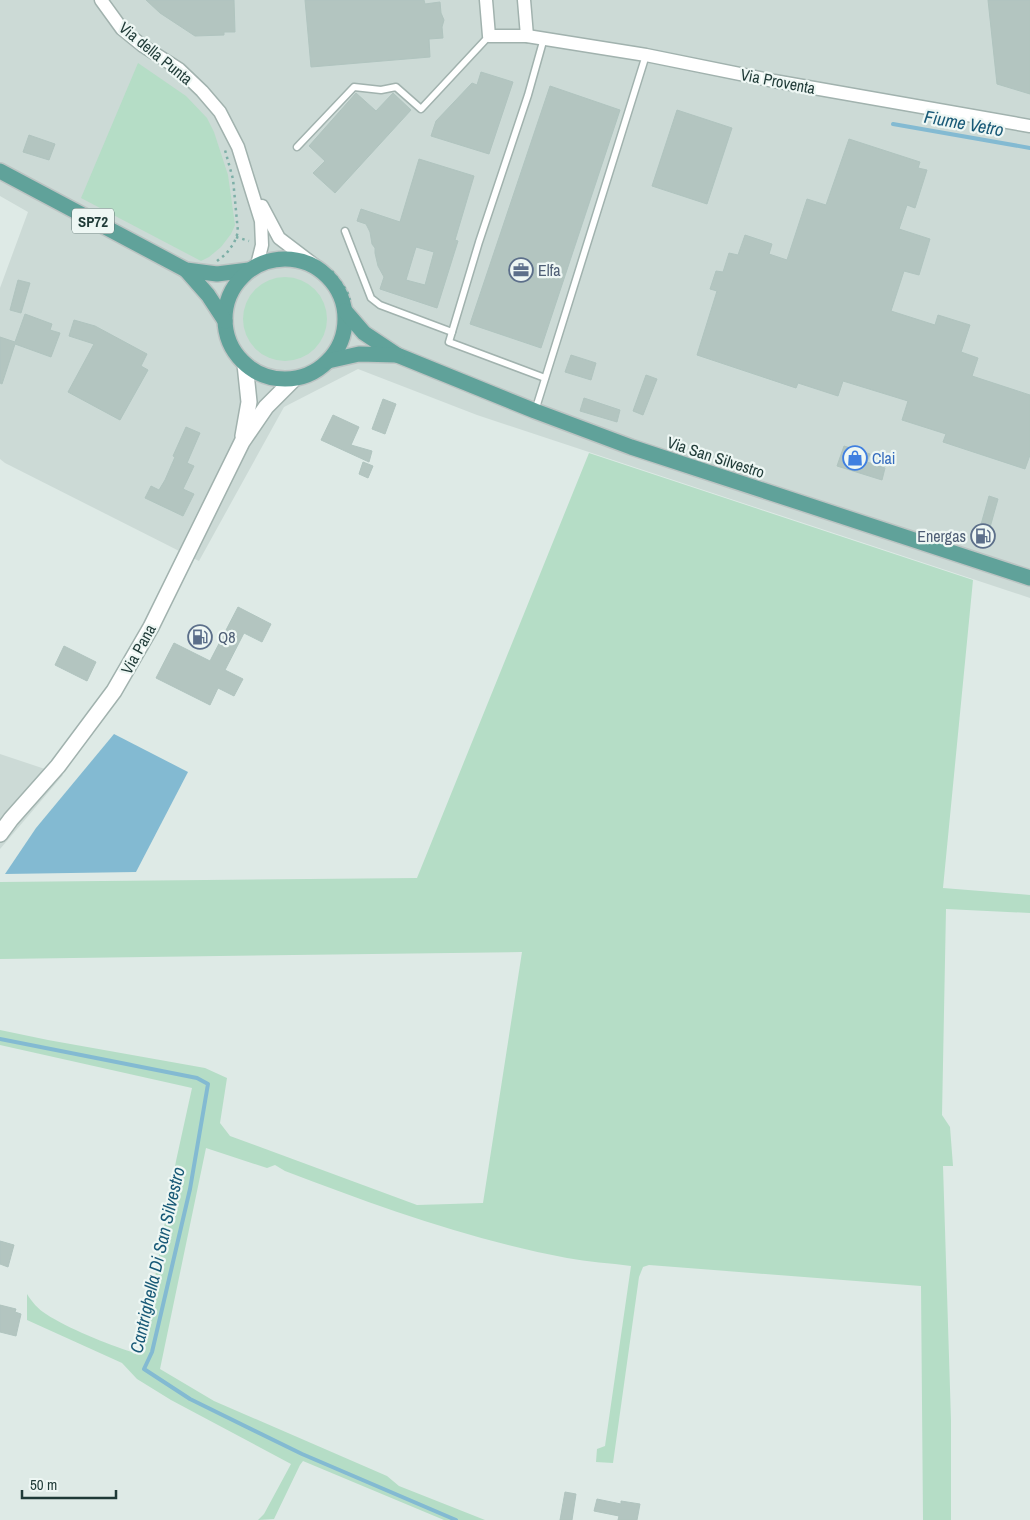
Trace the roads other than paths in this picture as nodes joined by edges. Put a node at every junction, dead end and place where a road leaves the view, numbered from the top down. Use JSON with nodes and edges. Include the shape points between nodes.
{"nodes":[{"id":1,"x":101,"y":0,"type":"edge"},
{"id":2,"x":486,"y":0,"type":"edge"},
{"id":3,"x":524,"y":0,"type":"edge"},
{"id":4,"x":489,"y":36,"type":"junction"},
{"id":5,"x":527,"y":36,"type":"junction"},
{"id":6,"x":544,"y":38,"type":"junction"},
{"id":7,"x":646,"y":55,"type":"junction"},
{"id":8,"x":1030,"y":126,"type":"edge"},
{"id":9,"x":296,"y":147,"type":"dead end"},
{"id":10,"x":0,"y":171,"type":"edge"},
{"id":11,"x":252,"y":186,"type":"junction"},
{"id":12,"x":345,"y":231,"type":"dead end"},
{"id":13,"x":253,"y":267,"type":"junction"},
{"id":14,"x":321,"y":270,"type":"junction"},
{"id":15,"x":194,"y":271,"type":"junction"},
{"id":16,"x":345,"y":311,"type":"junction"},
{"id":17,"x":225,"y":321,"type":"junction"},
{"id":18,"x":452,"y":332,"type":"junction"},
{"id":19,"x":397,"y":354,"type":"junction"},
{"id":20,"x":328,"y":361,"type":"junction"},
{"id":21,"x":245,"y":364,"type":"junction"},
{"id":22,"x":545,"y":378,"type":"junction"},
{"id":23,"x":294,"y":379,"type":"junction"},
{"id":24,"x":535,"y":411,"type":"junction"},
{"id":25,"x":242,"y":442,"type":"junction"},
{"id":26,"x":1030,"y":578,"type":"edge"},
{"id":27,"x":0,"y":834,"type":"edge"}],
"edges":[{"from":1,"to":11,"type":"street","name":"Via della Punta","via":[[122,29],[179,69],[220,112],[238,147]]},
{"from":2,"to":4,"type":"street"},
{"from":3,"to":5,"type":"street"},
{"from":4,"to":5,"type":"street","name":"Via Proventa"},
{"from":4,"to":9,"type":"lane","via":[[421,109],[396,87],[381,90],[354,87]]},
{"from":5,"to":6,"type":"street","name":"Via Proventa"},
{"from":6,"to":7,"type":"street","name":"Via Proventa"},
{"from":6,"to":18,"type":"lane"},
{"from":7,"to":8,"type":"street","name":"Via Proventa"},
{"from":7,"to":22,"type":"lane"},
{"from":10,"to":15,"type":"main road","number":"SP72"},
{"from":11,"to":13,"type":"street","via":[[261,221],[262,245]]},
{"from":11,"to":14,"type":"street","via":[[280,238]]},
{"from":12,"to":18,"type":"lane","via":[[371,298],[380,305]]},
{"from":13,"to":14,"type":"main road","via":[[273,259],[290,258]]},
{"from":13,"to":15,"type":"main road","number":"SP72","via":[[217,274]]},
{"from":13,"to":17,"type":"main road","via":[[235,284],[227,302]]},
{"from":14,"to":16,"type":"main road","via":[[333,281]]},
{"from":15,"to":17,"type":"main road","number":"SP72"},
{"from":16,"to":19,"type":"main road","name":"Via San Silvestro","via":[[364,333]]},
{"from":16,"to":20,"type":"main road","via":[[345,330],[339,347]]},
{"from":17,"to":21,"type":"main road","via":[[234,352]]},
{"from":18,"to":22,"type":"lane","via":[[449,342]]},
{"from":19,"to":20,"type":"main road","name":"Via San Silvestro","via":[[359,354]]},
{"from":19,"to":24,"type":"main road","name":"Via San Silvestro"},
{"from":20,"to":23,"type":"main road","via":[[313,373]]},
{"from":21,"to":23,"type":"main road","via":[[276,379]]},
{"from":21,"to":25,"type":"street","name":"Via Pana","via":[[249,402]]},
{"from":22,"to":24,"type":"lane"},
{"from":23,"to":25,"type":"street","name":"Via Pana","via":[[266,407]]},
{"from":24,"to":26,"type":"main road","name":"Via San Silvestro","via":[[631,447]]},
{"from":25,"to":27,"type":"street","name":"Via Pana","via":[[151,627],[114,691],[58,766]]}]}
